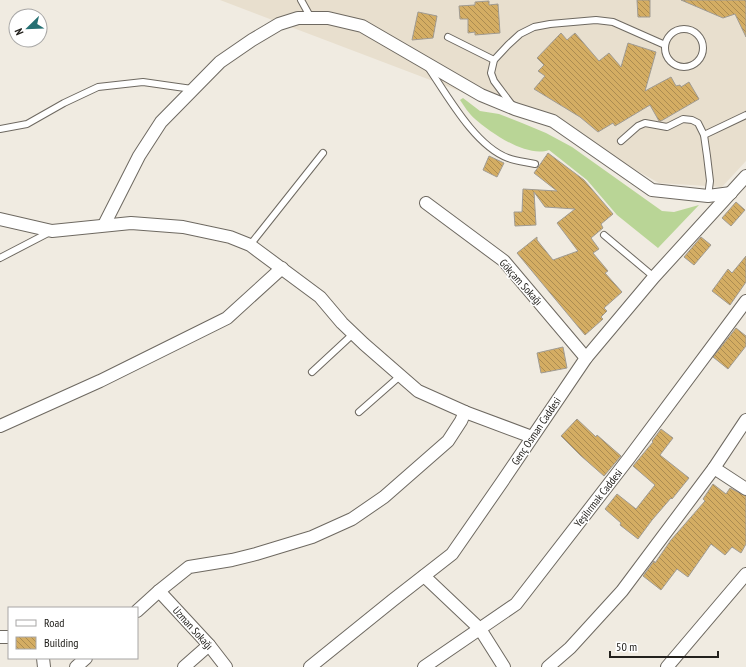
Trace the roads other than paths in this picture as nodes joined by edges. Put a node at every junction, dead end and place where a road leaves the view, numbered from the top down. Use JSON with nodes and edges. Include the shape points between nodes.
{"nodes":[{"id":1,"x":301,"y":0,"type":"edge"},
{"id":2,"x":311,"y":18,"type":"junction"},
{"id":3,"x":448,"y":37,"type":"dead end"},
{"id":4,"x":665,"y":45,"type":"junction"},
{"id":5,"x":422,"y":60,"type":"junction"},
{"id":6,"x":494,"y":60,"type":"junction"},
{"id":7,"x":192,"y":89,"type":"junction"},
{"id":8,"x":515,"y":110,"type":"junction"},
{"id":9,"x":746,"y":115,"type":"edge"},
{"id":10,"x":0,"y":128,"type":"edge"},
{"id":11,"x":704,"y":135,"type":"junction"},
{"id":12,"x":621,"y":140,"type":"dead end"},
{"id":13,"x":323,"y":153,"type":"dead end"},
{"id":14,"x":535,"y":164,"type":"dead end"},
{"id":15,"x":746,"y":176,"type":"edge"},
{"id":16,"x":731,"y":194,"type":"junction"},
{"id":17,"x":708,"y":196,"type":"junction"},
{"id":18,"x":426,"y":203,"type":"dead end"},
{"id":19,"x":0,"y":219,"type":"edge"},
{"id":20,"x":104,"y":225,"type":"junction"},
{"id":21,"x":52,"y":231,"type":"junction"},
{"id":22,"x":604,"y":235,"type":"dead end"},
{"id":23,"x":250,"y":246,"type":"junction"},
{"id":24,"x":0,"y":258,"type":"edge"},
{"id":25,"x":282,"y":268,"type":"junction"},
{"id":26,"x":654,"y":277,"type":"junction"},
{"id":27,"x":746,"y":301,"type":"edge"},
{"id":28,"x":353,"y":334,"type":"junction"},
{"id":29,"x":586,"y":358,"type":"junction"},
{"id":30,"x":312,"y":372,"type":"dead end"},
{"id":31,"x":400,"y":376,"type":"junction"},
{"id":32,"x":359,"y":412,"type":"dead end"},
{"id":33,"x":465,"y":412,"type":"junction"},
{"id":34,"x":746,"y":420,"type":"edge"},
{"id":35,"x":0,"y":426,"type":"edge"},
{"id":36,"x":532,"y":438,"type":"junction"},
{"id":37,"x":714,"y":468,"type":"junction"},
{"id":38,"x":746,"y":488,"type":"edge"},
{"id":39,"x":746,"y":574,"type":"edge"},
{"id":40,"x":424,"y":576,"type":"junction"},
{"id":41,"x":159,"y":590,"type":"junction"},
{"id":42,"x":138,"y":610,"type":"edge"},
{"id":43,"x":480,"y":629,"type":"junction"},
{"id":44,"x":208,"y":645,"type":"junction"},
{"id":45,"x":85,"y":659,"type":"edge"},
{"id":46,"x":76,"y":667,"type":"edge"},
{"id":47,"x":184,"y":667,"type":"edge"},
{"id":48,"x":226,"y":667,"type":"edge"},
{"id":49,"x":310,"y":667,"type":"edge"},
{"id":50,"x":424,"y":667,"type":"edge"},
{"id":51,"x":504,"y":667,"type":"edge"},
{"id":52,"x":548,"y":667,"type":"edge"},
{"id":53,"x":666,"y":667,"type":"edge"}],
"edges":[{"from":1,"to":2,"type":"lane"},
{"from":2,"to":5,"type":"street","via":[[328,18],[362,26]]},
{"from":2,"to":7,"type":"street","via":[[298,18],[279,24],[252,40],[220,62]]},
{"from":3,"to":6,"type":"lane"},
{"from":4,"to":4,"type":"lane","via":[[667,57],[671,62],[683,67],[695,64],[702,53],[698,36],[688,30],[671,34]]},
{"from":4,"to":6,"type":"lane","via":[[613,22],[596,20],[550,24],[534,27],[520,34]]},
{"from":5,"to":8,"type":"street","via":[[481,95]]},
{"from":5,"to":14,"type":"lane","via":[[475,135],[508,158]]},
{"from":6,"to":8,"type":"lane","via":[[491,73],[494,81]]},
{"from":7,"to":10,"type":"lane","via":[[143,82],[98,86],[27,124]]},
{"from":7,"to":20,"type":"street","via":[[161,122],[139,156]]},
{"from":8,"to":17,"type":"street","via":[[553,121],[652,190]]},
{"from":9,"to":11,"type":"lane"},
{"from":11,"to":12,"type":"lane","via":[[698,123],[683,119],[666,127],[645,124],[638,126]]},
{"from":11,"to":17,"type":"lane","via":[[710,181]]},
{"from":13,"to":23,"type":"lane"},
{"from":15,"to":16,"type":"street","name":"Genç Osman Caddesi"},
{"from":16,"to":17,"type":"street"},
{"from":16,"to":26,"type":"street","name":"Genç Osman Caddesi"},
{"from":18,"to":29,"type":"street","name":"Gökçam Sokağı","via":[[504,262]]},
{"from":19,"to":21,"type":"street"},
{"from":20,"to":21,"type":"street"},
{"from":20,"to":23,"type":"street","via":[[131,223],[184,228],[230,236]]},
{"from":21,"to":24,"type":"lane"},
{"from":22,"to":26,"type":"lane"},
{"from":23,"to":25,"type":"street"},
{"from":25,"to":28,"type":"street","via":[[320,297]]},
{"from":25,"to":35,"type":"street","via":[[227,318],[100,381]]},
{"from":26,"to":29,"type":"street","name":"Genç Osman Caddesi"},
{"from":27,"to":43,"type":"street","name":"Yeşilırmak Caddesi","via":[[516,604]]},
{"from":28,"to":30,"type":"lane"},
{"from":28,"to":31,"type":"street"},
{"from":29,"to":36,"type":"street","name":"Genç Osman Caddesi"},
{"from":31,"to":32,"type":"lane"},
{"from":31,"to":33,"type":"street","via":[[418,391]]},
{"from":33,"to":36,"type":"street"},
{"from":33,"to":41,"type":"street","via":[[448,441],[384,497],[352,519],[312,538],[232,560],[189,567]]},
{"from":34,"to":37,"type":"street"},
{"from":36,"to":40,"type":"street","name":"Genç Osman Caddesi","via":[[452,554]]},
{"from":37,"to":38,"type":"street"},
{"from":37,"to":52,"type":"street","via":[[622,591],[570,648]]},
{"from":39,"to":53,"type":"street"},
{"from":40,"to":43,"type":"street"},
{"from":40,"to":49,"type":"street","name":"Genç Osman Caddesi"},
{"from":41,"to":42,"type":"street"},
{"from":41,"to":44,"type":"street","name":"Uzman Sokağı"},
{"from":43,"to":50,"type":"street","name":"Yeşilırmak Caddesi"},
{"from":43,"to":51,"type":"street"},
{"from":44,"to":47,"type":"street"},
{"from":44,"to":48,"type":"street","name":"Uzman Sokağı"},
{"from":45,"to":46,"type":"street"}]}
